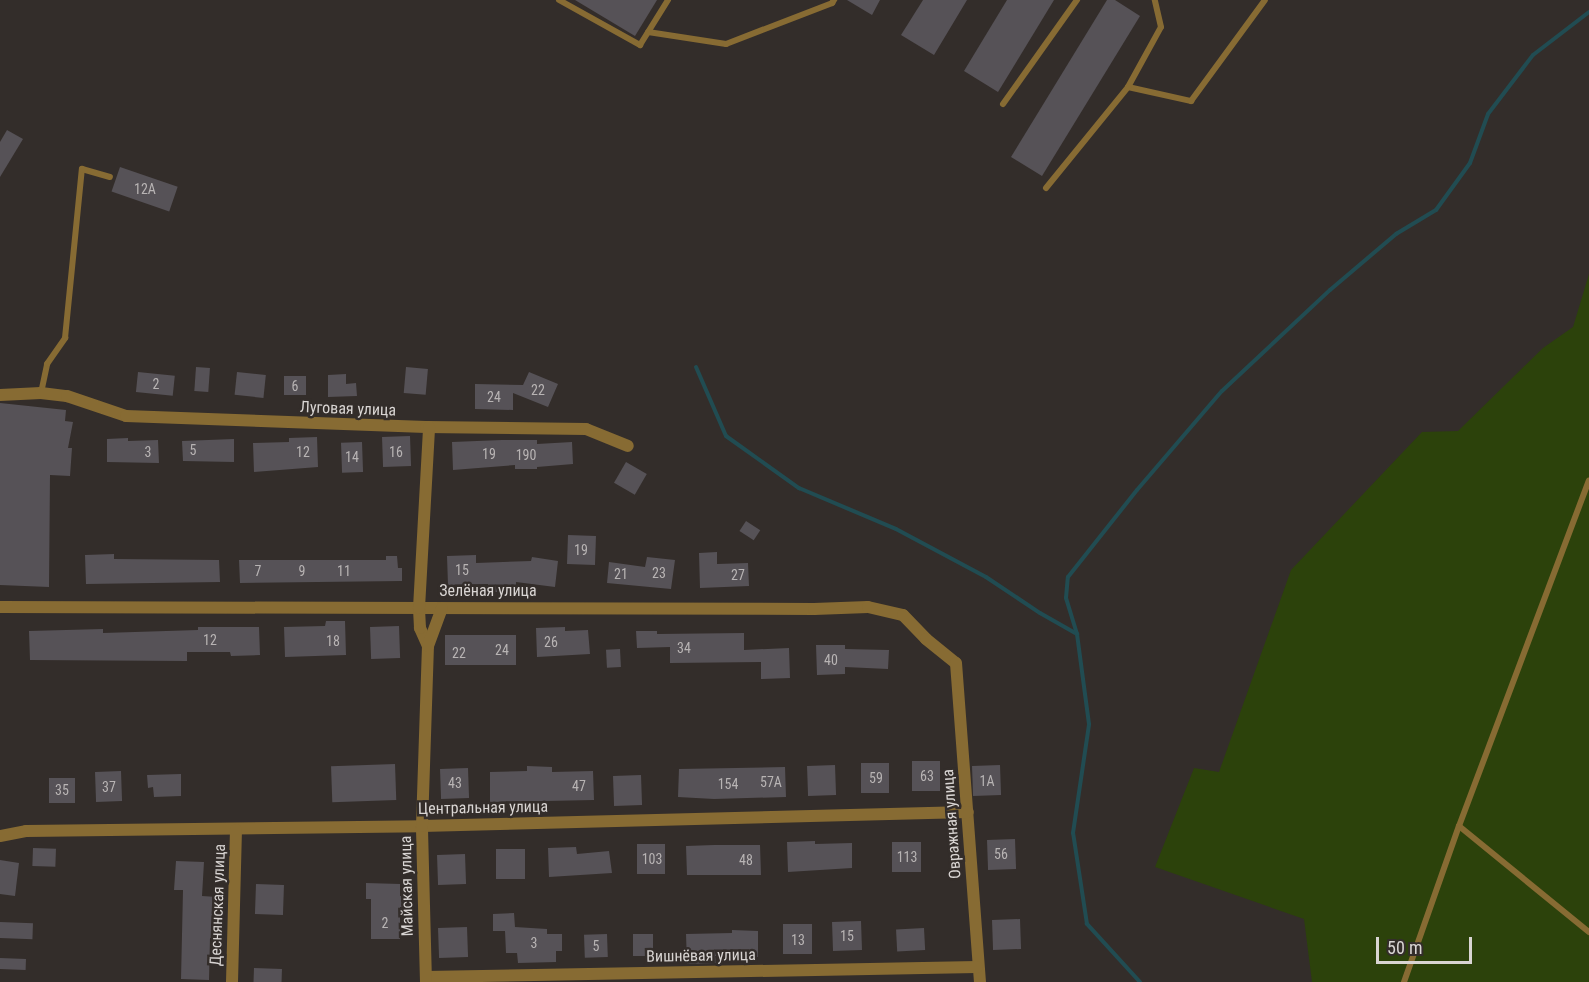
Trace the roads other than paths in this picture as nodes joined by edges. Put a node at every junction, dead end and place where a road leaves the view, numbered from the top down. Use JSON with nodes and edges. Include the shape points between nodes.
{"nodes":[{"id":1,"x":560,"y":0,"type":"edge"},
{"id":2,"x":668,"y":0,"type":"edge"},
{"id":3,"x":834,"y":0,"type":"edge"},
{"id":4,"x":1077,"y":0,"type":"edge"},
{"id":5,"x":1155,"y":0,"type":"edge"},
{"id":6,"x":1265,"y":0,"type":"edge"},
{"id":7,"x":648,"y":32,"type":"junction"},
{"id":8,"x":1128,"y":87,"type":"junction"},
{"id":9,"x":1003,"y":104,"type":"dead end"},
{"id":10,"x":110,"y":177,"type":"dead end"},
{"id":11,"x":1046,"y":188,"type":"dead end"},
{"id":12,"x":41,"y":393,"type":"junction"},
{"id":13,"x":0,"y":395,"type":"edge"},
{"id":14,"x":429,"y":427,"type":"junction"},
{"id":15,"x":628,"y":446,"type":"dead end"},
{"id":16,"x":1589,"y":482,"type":"edge"},
{"id":17,"x":0,"y":607,"type":"edge"},
{"id":18,"x":419,"y":608,"type":"junction"},
{"id":19,"x":442,"y":608,"type":"junction"},
{"id":20,"x":428,"y":646,"type":"junction"},
{"id":21,"x":956,"y":663,"type":"joint"},
{"id":22,"x":968,"y":812,"type":"junction"},
{"id":23,"x":422,"y":826,"type":"junction"},
{"id":24,"x":1459,"y":826,"type":"junction"},
{"id":25,"x":236,"y":830,"type":"junction"},
{"id":26,"x":0,"y":836,"type":"edge"},
{"id":27,"x":1589,"y":932,"type":"edge"},
{"id":28,"x":977,"y":967,"type":"junction"},
{"id":29,"x":426,"y":980,"type":"edge"},
{"id":30,"x":232,"y":982,"type":"edge"},
{"id":31,"x":980,"y":982,"type":"edge"},
{"id":32,"x":1404,"y":982,"type":"edge"}],
"edges":[{"from":1,"to":7,"type":"lane","via":[[640,45]]},
{"from":2,"to":7,"type":"lane"},
{"from":3,"to":7,"type":"lane","via":[[726,44]]},
{"from":4,"to":9,"type":"lane"},
{"from":5,"to":8,"type":"lane","via":[[1161,27]]},
{"from":6,"to":8,"type":"lane","via":[[1191,101]]},
{"from":8,"to":11,"type":"lane"},
{"from":10,"to":12,"type":"lane","via":[[82,169],[65,338],[46,364]]},
{"from":12,"to":13,"type":"street","name":"Луговая улица"},
{"from":12,"to":14,"type":"street","name":"Луговая улица","via":[[67,396],[126,416]]},
{"from":14,"to":15,"type":"street","name":"Луговая улица","via":[[586,429]]},
{"from":14,"to":18,"type":"street"},
{"from":16,"to":24,"type":"lane"},
{"from":17,"to":18,"type":"street","name":"Зелёная улица"},
{"from":18,"to":19,"type":"street","name":"Зелёная улица"},
{"from":18,"to":20,"type":"street","via":[[420,628]]},
{"from":19,"to":20,"type":"street"},
{"from":19,"to":21,"type":"street","name":"Зелёная улица","via":[[868,607],[903,615]]},
{"from":20,"to":23,"type":"street","name":"Майская улица"},
{"from":21,"to":22,"type":"street","name":"Овражная улица"},
{"from":22,"to":23,"type":"street","name":"Центральная улица"},
{"from":22,"to":28,"type":"street","name":"Овражная улица"},
{"from":23,"to":25,"type":"street","name":"Центральная улица"},
{"from":23,"to":29,"type":"street","name":"Майская улица"},
{"from":24,"to":27,"type":"lane"},
{"from":24,"to":32,"type":"lane"},
{"from":25,"to":26,"type":"street","name":"Центральная улица","via":[[26,831]]},
{"from":25,"to":30,"type":"street","name":"Деснянская улица"},
{"from":28,"to":29,"type":"street","name":"Вишнёвая улица"},
{"from":28,"to":31,"type":"street","name":"Овражная улица"}]}
